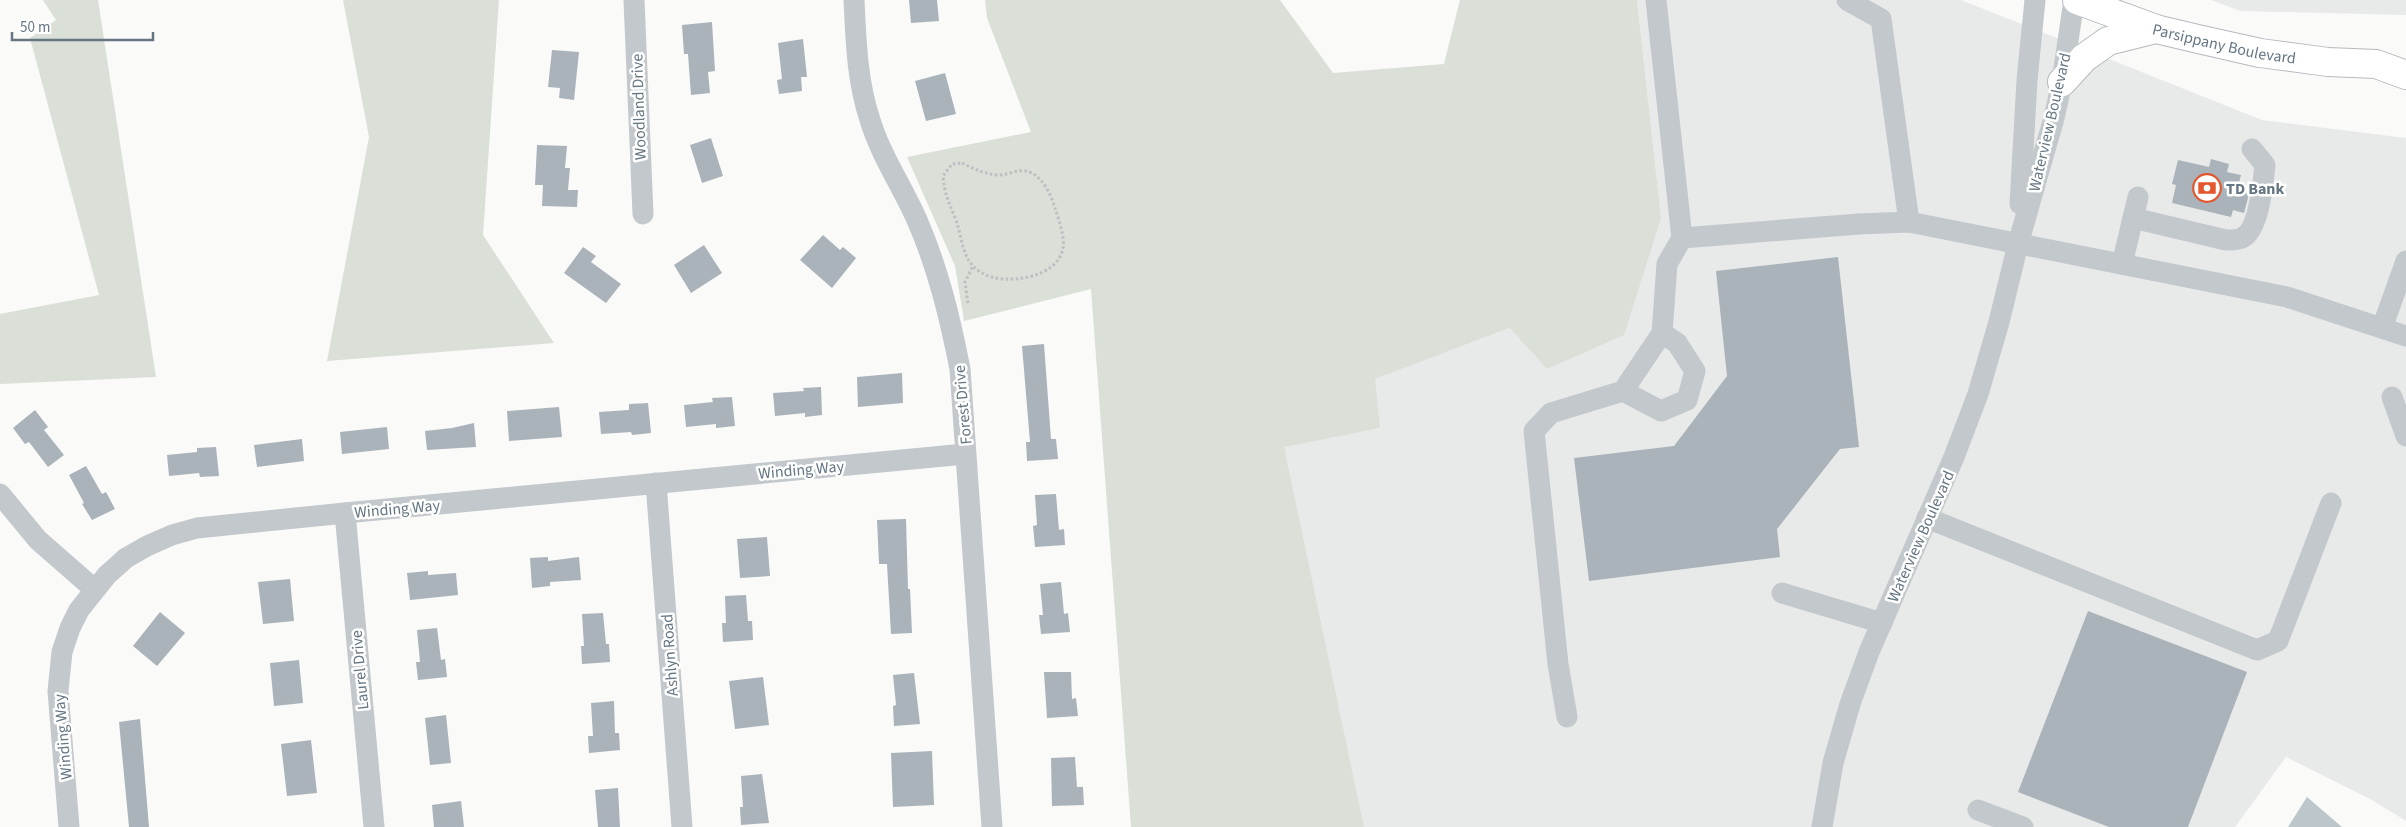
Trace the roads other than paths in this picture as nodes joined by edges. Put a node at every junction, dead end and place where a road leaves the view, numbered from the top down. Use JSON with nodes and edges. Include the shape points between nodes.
{"nodes":[{"id":1,"x":634,"y":0,"type":"edge"},
{"id":2,"x":854,"y":0,"type":"edge"},
{"id":3,"x":1656,"y":0,"type":"edge"},
{"id":4,"x":1847,"y":0,"type":"edge"},
{"id":5,"x":2035,"y":0,"type":"edge"},
{"id":6,"x":2076,"y":0,"type":"edge"},
{"id":7,"x":2156,"y":29,"type":"junction"},
{"id":8,"x":2406,"y":53,"type":"edge"},
{"id":9,"x":2376,"y":64,"type":"junction"},
{"id":10,"x":2406,"y":75,"type":"edge"},
{"id":11,"x":2062,"y":82,"type":"junction"},
{"id":12,"x":2252,"y":149,"type":"dead end"},
{"id":13,"x":2138,"y":197,"type":"dead end"},
{"id":14,"x":643,"y":214,"type":"dead end"},
{"id":15,"x":2133,"y":218,"type":"junction"},
{"id":16,"x":1909,"y":222,"type":"junction"},
{"id":17,"x":1682,"y":238,"type":"junction"},
{"id":18,"x":2018,"y":244,"type":"junction"},
{"id":19,"x":2406,"y":261,"type":"edge"},
{"id":20,"x":2122,"y":264,"type":"junction"},
{"id":21,"x":2382,"y":328,"type":"junction"},
{"id":22,"x":1662,"y":332,"type":"junction"},
{"id":23,"x":2406,"y":336,"type":"edge"},
{"id":24,"x":1623,"y":391,"type":"junction"},
{"id":25,"x":2392,"y":397,"type":"dead end"},
{"id":26,"x":2406,"y":436,"type":"edge"},
{"id":27,"x":965,"y":454,"type":"junction"},
{"id":28,"x":656,"y":483,"type":"junction"},
{"id":29,"x":0,"y":494,"type":"edge"},
{"id":30,"x":2331,"y":503,"type":"dead end"},
{"id":31,"x":345,"y":513,"type":"junction"},
{"id":32,"x":1927,"y":518,"type":"junction"},
{"id":33,"x":94,"y":589,"type":"junction"},
{"id":34,"x":1782,"y":593,"type":"dead end"},
{"id":35,"x":1882,"y":623,"type":"junction"},
{"id":36,"x":1567,"y":717,"type":"dead end"},
{"id":37,"x":1978,"y":810,"type":"dead end"},
{"id":38,"x":69,"y":827,"type":"edge"},
{"id":39,"x":374,"y":827,"type":"edge"},
{"id":40,"x":682,"y":827,"type":"edge"},
{"id":41,"x":992,"y":827,"type":"edge"},
{"id":42,"x":1822,"y":827,"type":"edge"},
{"id":43,"x":2023,"y":827,"type":"edge"}],
"edges":[{"from":1,"to":14,"type":"street","name":"Woodland Drive"},
{"from":2,"to":27,"type":"street","name":"Forest Drive","via":[[860,82],[870,120],[884,156],[917,220],[935,266],[950,319],[960,369]]},
{"from":3,"to":17,"type":"street"},
{"from":4,"to":16,"type":"street","via":[[1881,19]]},
{"from":5,"to":18,"type":"street","name":"Waterview Boulevard"},
{"from":6,"to":7,"type":"main road","name":"Parsippany Boulevard"},
{"from":6,"to":11,"type":"street","name":"Waterview Boulevard"},
{"from":7,"to":9,"type":"main road","name":"Parsippany Boulevard","via":[[2260,53],[2328,62]]},
{"from":7,"to":11,"type":"main road","via":[[2108,41],[2084,58]]},
{"from":8,"to":9,"type":"main road","name":"Parsippany Boulevard"},
{"from":9,"to":10,"type":"main road","name":"Parsippany Boulevard"},
{"from":11,"to":18,"type":"street","name":"Waterview Boulevard"},
{"from":12,"to":15,"type":"street","via":[[2265,165],[2263,184],[2253,228],[2242,239],[2226,240]]},
{"from":13,"to":15,"type":"street"},
{"from":15,"to":20,"type":"street"},
{"from":16,"to":17,"type":"street"},
{"from":16,"to":18,"type":"street"},
{"from":17,"to":22,"type":"street","via":[[1667,264]]},
{"from":18,"to":20,"type":"street"},
{"from":18,"to":32,"type":"street","name":"Waterview Boulevard","via":[[1978,394]]},
{"from":19,"to":21,"type":"street"},
{"from":20,"to":21,"type":"street","via":[[2287,297]]},
{"from":21,"to":23,"type":"street"},
{"from":22,"to":24,"type":"street"},
{"from":22,"to":24,"type":"street","via":[[1677,343],[1695,371],[1687,400],[1661,411]]},
{"from":24,"to":36,"type":"street","via":[[1551,413],[1534,431],[1558,664]]},
{"from":25,"to":26,"type":"street"},
{"from":27,"to":28,"type":"street","name":"Winding Way"},
{"from":27,"to":41,"type":"street","name":"Forest Drive"},
{"from":28,"to":31,"type":"street","name":"Winding Way"},
{"from":28,"to":40,"type":"street","name":"Ashlyn Road"},
{"from":29,"to":33,"type":"street","via":[[38,540]]},
{"from":30,"to":32,"type":"street","via":[[2278,641],[2257,650]]},
{"from":31,"to":33,"type":"street","name":"Winding Way","via":[[197,528],[172,535],[126,558]]},
{"from":31,"to":39,"type":"street","name":"Laurel Drive"},
{"from":32,"to":35,"type":"street","name":"Waterview Boulevard"},
{"from":33,"to":38,"type":"street","name":"Winding Way","via":[[70,628],[58,678]]},
{"from":34,"to":35,"type":"street"},
{"from":35,"to":42,"type":"street","name":"Waterview Boulevard","via":[[1850,704],[1833,763]]},
{"from":37,"to":43,"type":"street"}]}
